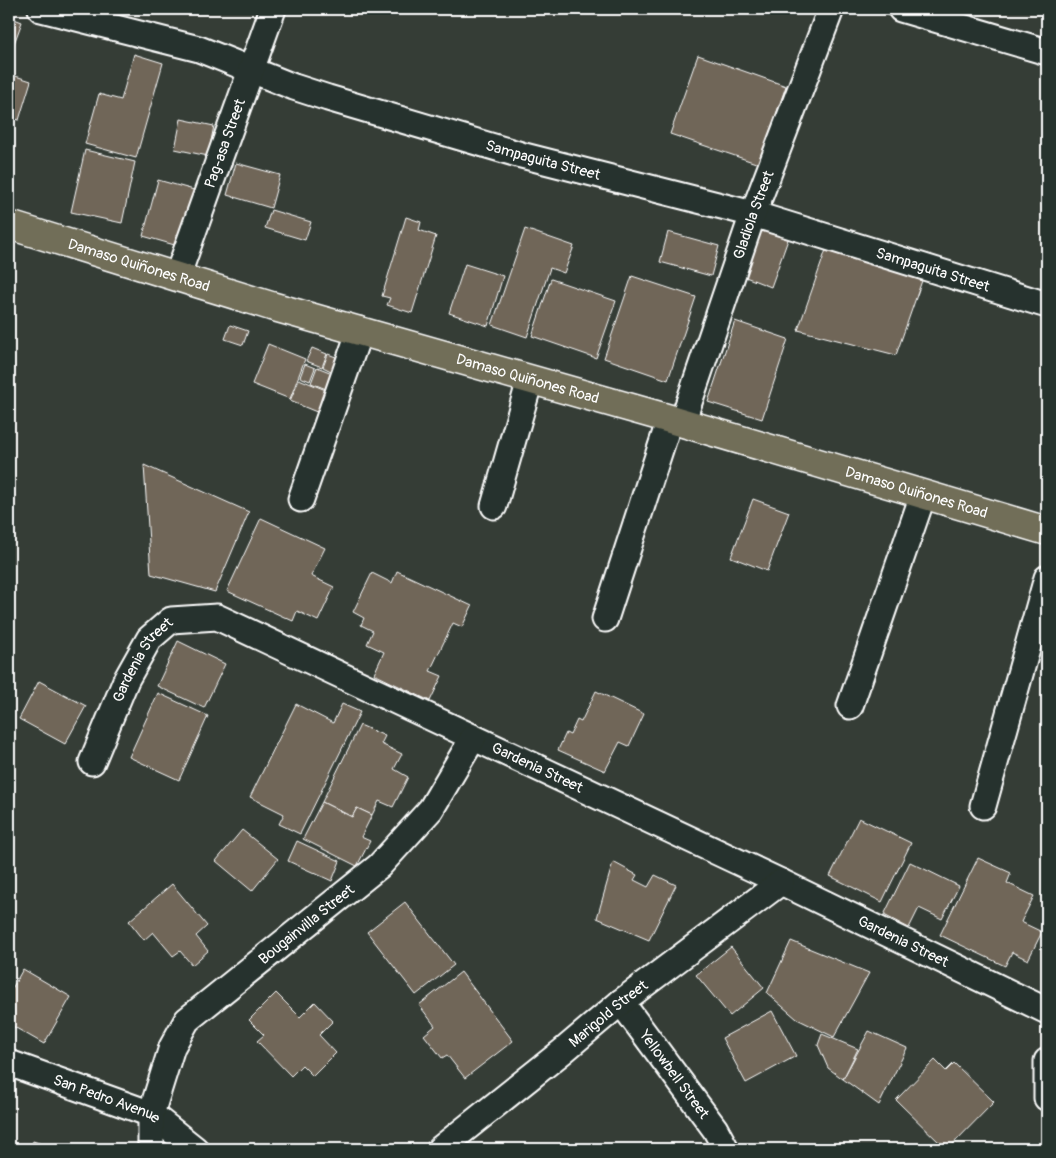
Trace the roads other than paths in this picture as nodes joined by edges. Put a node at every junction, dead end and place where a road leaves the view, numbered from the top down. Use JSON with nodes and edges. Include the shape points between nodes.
{"nodes":[{"id":1,"x":41,"y":9,"type":"edge"},
{"id":2,"x":273,"y":9,"type":"edge"},
{"id":3,"x":831,"y":9,"type":"edge"},
{"id":4,"x":901,"y":9,"type":"edge"},
{"id":5,"x":1047,"y":52,"type":"edge"},
{"id":6,"x":251,"y":70,"type":"junction"},
{"id":7,"x":753,"y":214,"type":"junction"},
{"id":8,"x":9,"y":225,"type":"edge"},
{"id":9,"x":177,"y":277,"type":"junction"},
{"id":10,"x":1047,"y":305,"type":"edge"},
{"id":11,"x":360,"y":330,"type":"junction"},
{"id":12,"x":530,"y":380,"type":"junction"},
{"id":13,"x":676,"y":421,"type":"junction"},
{"id":14,"x":924,"y":495,"type":"junction"},
{"id":15,"x":301,"y":499,"type":"dead end"},
{"id":16,"x":494,"y":506,"type":"dead end"},
{"id":17,"x":1047,"y":531,"type":"edge"},
{"id":18,"x":1047,"y":578,"type":"edge"},
{"id":19,"x":605,"y":620,"type":"dead end"},
{"id":20,"x":850,"y":706,"type":"dead end"},
{"id":21,"x":473,"y":738,"type":"junction"},
{"id":22,"x":92,"y":762,"type":"dead end"},
{"id":23,"x":984,"y":806,"type":"dead end"},
{"id":24,"x":781,"y":882,"type":"junction"},
{"id":25,"x":621,"y":1002,"type":"junction"},
{"id":26,"x":1047,"y":1011,"type":"edge"},
{"id":27,"x":1047,"y":1061,"type":"edge"},
{"id":28,"x":9,"y":1063,"type":"edge"},
{"id":29,"x":1047,"y":1098,"type":"edge"},
{"id":30,"x":151,"y":1114,"type":"junction"},
{"id":31,"x":151,"y":1149,"type":"edge"},
{"id":32,"x":195,"y":1149,"type":"edge"},
{"id":33,"x":440,"y":1149,"type":"edge"},
{"id":34,"x":726,"y":1149,"type":"edge"}],
"edges":[{"from":1,"to":6,"type":"street","name":"Sampaguita Street","via":[[199,49]]},
{"from":2,"to":6,"type":"street","name":"Pag-asa Street"},
{"from":3,"to":7,"type":"street","name":"Gladiola Street"},
{"from":4,"to":5,"type":"street"},
{"from":6,"to":7,"type":"street","name":"Sampaguita Street","via":[[328,98],[520,154]]},
{"from":6,"to":9,"type":"street","name":"Pag-asa Street"},
{"from":7,"to":10,"type":"street","name":"Sampaguita Street"},
{"from":7,"to":13,"type":"street","name":"Gladiola Street"},
{"from":8,"to":9,"type":"main road","name":"Damaso Quiñones Road"},
{"from":9,"to":11,"type":"main road","name":"Damaso Quiñones Road"},
{"from":11,"to":12,"type":"main road","name":"Damaso Quiñones Road"},
{"from":11,"to":15,"type":"street"},
{"from":12,"to":13,"type":"main road","name":"Damaso Quiñones Road"},
{"from":12,"to":16,"type":"street"},
{"from":13,"to":14,"type":"main road","name":"Damaso Quiñones Road"},
{"from":13,"to":19,"type":"street","name":"Gladiola Street"},
{"from":14,"to":17,"type":"main road","name":"Damaso Quiñones Road"},
{"from":14,"to":20,"type":"street"},
{"from":18,"to":23,"type":"street"},
{"from":21,"to":22,"type":"street","name":"Gardenia Street","via":[[217,617],[171,620],[149,640],[126,680]]},
{"from":21,"to":24,"type":"street","name":"Gardenia Street"},
{"from":21,"to":30,"type":"street","name":"Bougainvilla Street","via":[[431,809],[379,866],[187,1020],[172,1047]]},
{"from":24,"to":25,"type":"street","name":"Marigold Street"},
{"from":24,"to":26,"type":"street","name":"Gardenia Street"},
{"from":25,"to":33,"type":"street","name":"Marigold Street"},
{"from":25,"to":34,"type":"street","name":"Yellowbell Street","via":[[715,1129]]},
{"from":27,"to":29,"type":"street"},
{"from":28,"to":30,"type":"street","name":"San Pedro Avenue"},
{"from":30,"to":31,"type":"street","name":"Bougainvilla Street"},
{"from":30,"to":32,"type":"street","name":"San Pedro Avenue"}]}
